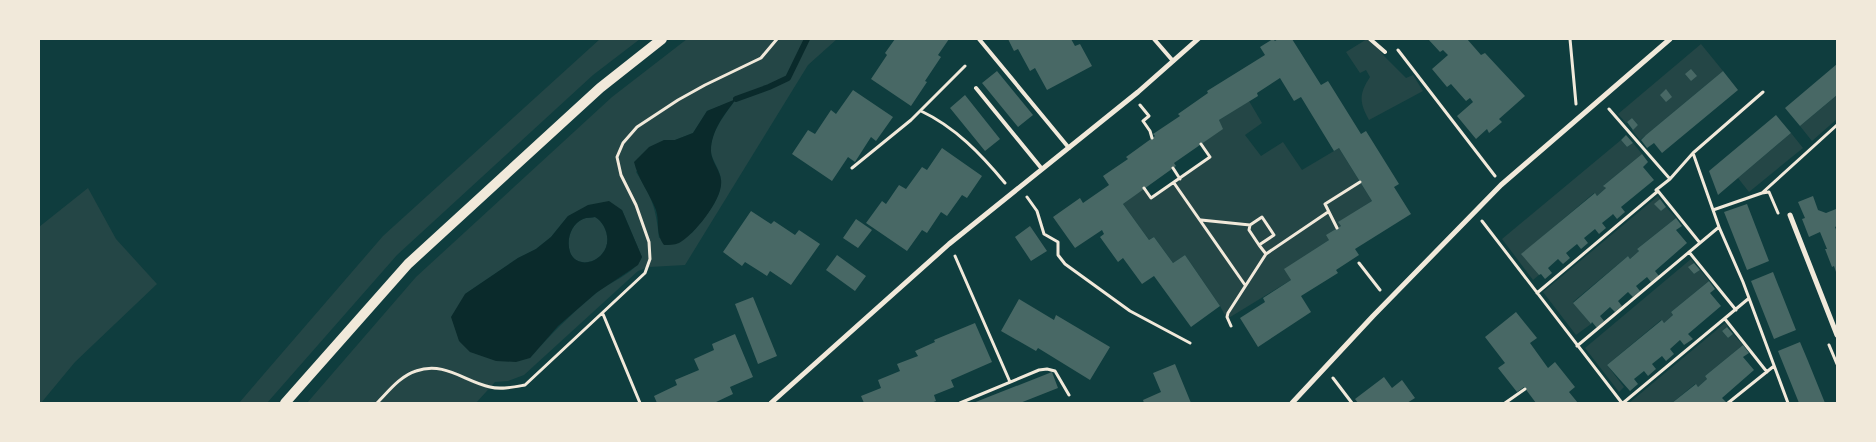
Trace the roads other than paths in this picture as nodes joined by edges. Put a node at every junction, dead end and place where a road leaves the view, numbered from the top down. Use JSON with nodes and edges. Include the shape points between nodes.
{"nodes":[{"id":1,"x":662,"y":39,"type":"edge"},
{"id":2,"x":979,"y":39,"type":"edge"},
{"id":3,"x":1154,"y":39,"type":"edge"},
{"id":4,"x":1198,"y":39,"type":"edge"},
{"id":5,"x":1370,"y":39,"type":"edge"},
{"id":6,"x":1670,"y":39,"type":"edge"},
{"id":7,"x":1385,"y":52,"type":"dead end"},
{"id":8,"x":1173,"y":61,"type":"junction"},
{"id":9,"x":976,"y":88,"type":"dead end"},
{"id":10,"x":1069,"y":148,"type":"junction"},
{"id":11,"x":1042,"y":169,"type":"junction"},
{"id":12,"x":1790,"y":214,"type":"dead end"},
{"id":13,"x":1837,"y":335,"type":"edge"},
{"id":14,"x":285,"y":403,"type":"edge"},
{"id":15,"x":771,"y":403,"type":"edge"},
{"id":16,"x":1292,"y":403,"type":"edge"}],
"edges":[{"from":1,"to":14,"type":"main road","via":[[600,88],[408,264]]},
{"from":2,"to":10,"type":"lane"},
{"from":3,"to":8,"type":"lane"},
{"from":4,"to":8,"type":"street"},
{"from":5,"to":7,"type":"lane"},
{"from":6,"to":16,"type":"street","via":[[1501,184]]},
{"from":8,"to":10,"type":"street"},
{"from":9,"to":11,"type":"lane"},
{"from":10,"to":11,"type":"street"},
{"from":11,"to":15,"type":"street","via":[[949,244]]},
{"from":12,"to":13,"type":"street"}]}
